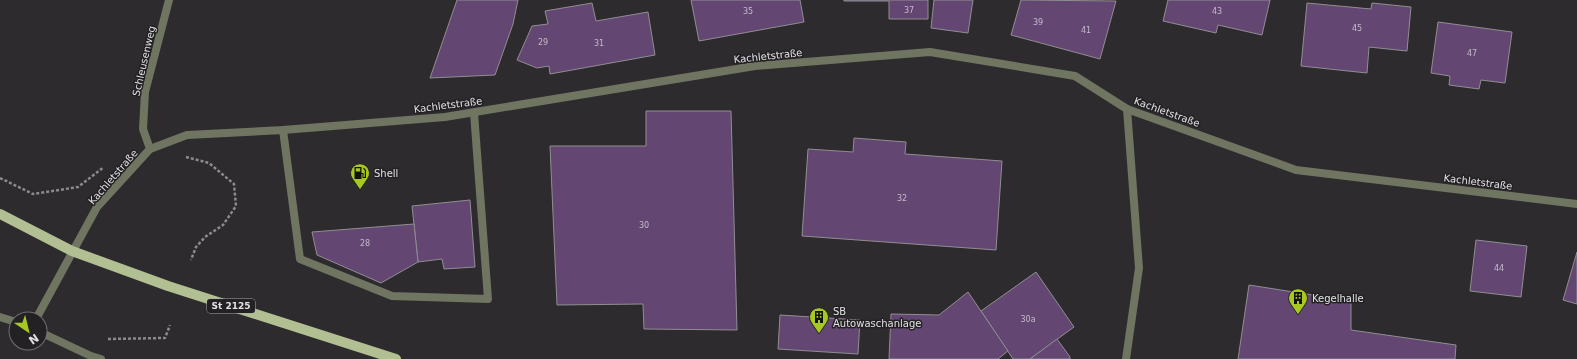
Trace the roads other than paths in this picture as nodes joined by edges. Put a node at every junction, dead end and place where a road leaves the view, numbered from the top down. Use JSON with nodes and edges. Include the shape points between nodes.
{"nodes":[{"id":1,"x":169,"y":0,"type":"edge"},
{"id":2,"x":1127,"y":109,"type":"junction"},
{"id":3,"x":474,"y":113,"type":"junction"},
{"id":4,"x":283,"y":130,"type":"junction"},
{"id":5,"x":150,"y":149,"type":"junction"},
{"id":6,"x":1577,"y":204,"type":"edge"},
{"id":7,"x":0,"y":214,"type":"edge"},
{"id":8,"x":72,"y":251,"type":"junction"},
{"id":9,"x":40,"y":311,"type":"edge"},
{"id":10,"x":48,"y":336,"type":"edge"},
{"id":11,"x":101,"y":359,"type":"edge"},
{"id":12,"x":396,"y":359,"type":"edge"},
{"id":13,"x":1126,"y":359,"type":"edge"}],
"edges":[{"from":1,"to":5,"type":"street","name":"Schleusenweg","via":[[145,92],[143,129]]},
{"from":2,"to":3,"type":"street","name":"Kachletstraße","via":[[1075,76],[930,52],[754,66]]},
{"from":2,"to":6,"type":"street","name":"Kachletstraße","via":[[1296,170]]},
{"from":2,"to":13,"type":"street","via":[[1139,268]]},
{"from":3,"to":4,"type":"street","name":"Kachletstraße"},
{"from":3,"to":4,"type":"street","via":[[488,299],[392,296],[300,258]]},
{"from":4,"to":5,"type":"street","name":"Kachletstraße","via":[[186,135]]},
{"from":5,"to":8,"type":"street","name":"Kachletstraße","via":[[97,207]]},
{"from":7,"to":8,"type":"main road","number":"St 2125"},
{"from":8,"to":9,"type":"street","name":"Kachletstraße"},
{"from":8,"to":12,"type":"main road","number":"St 2125","via":[[168,286]]},
{"from":10,"to":11,"type":"street"}]}
